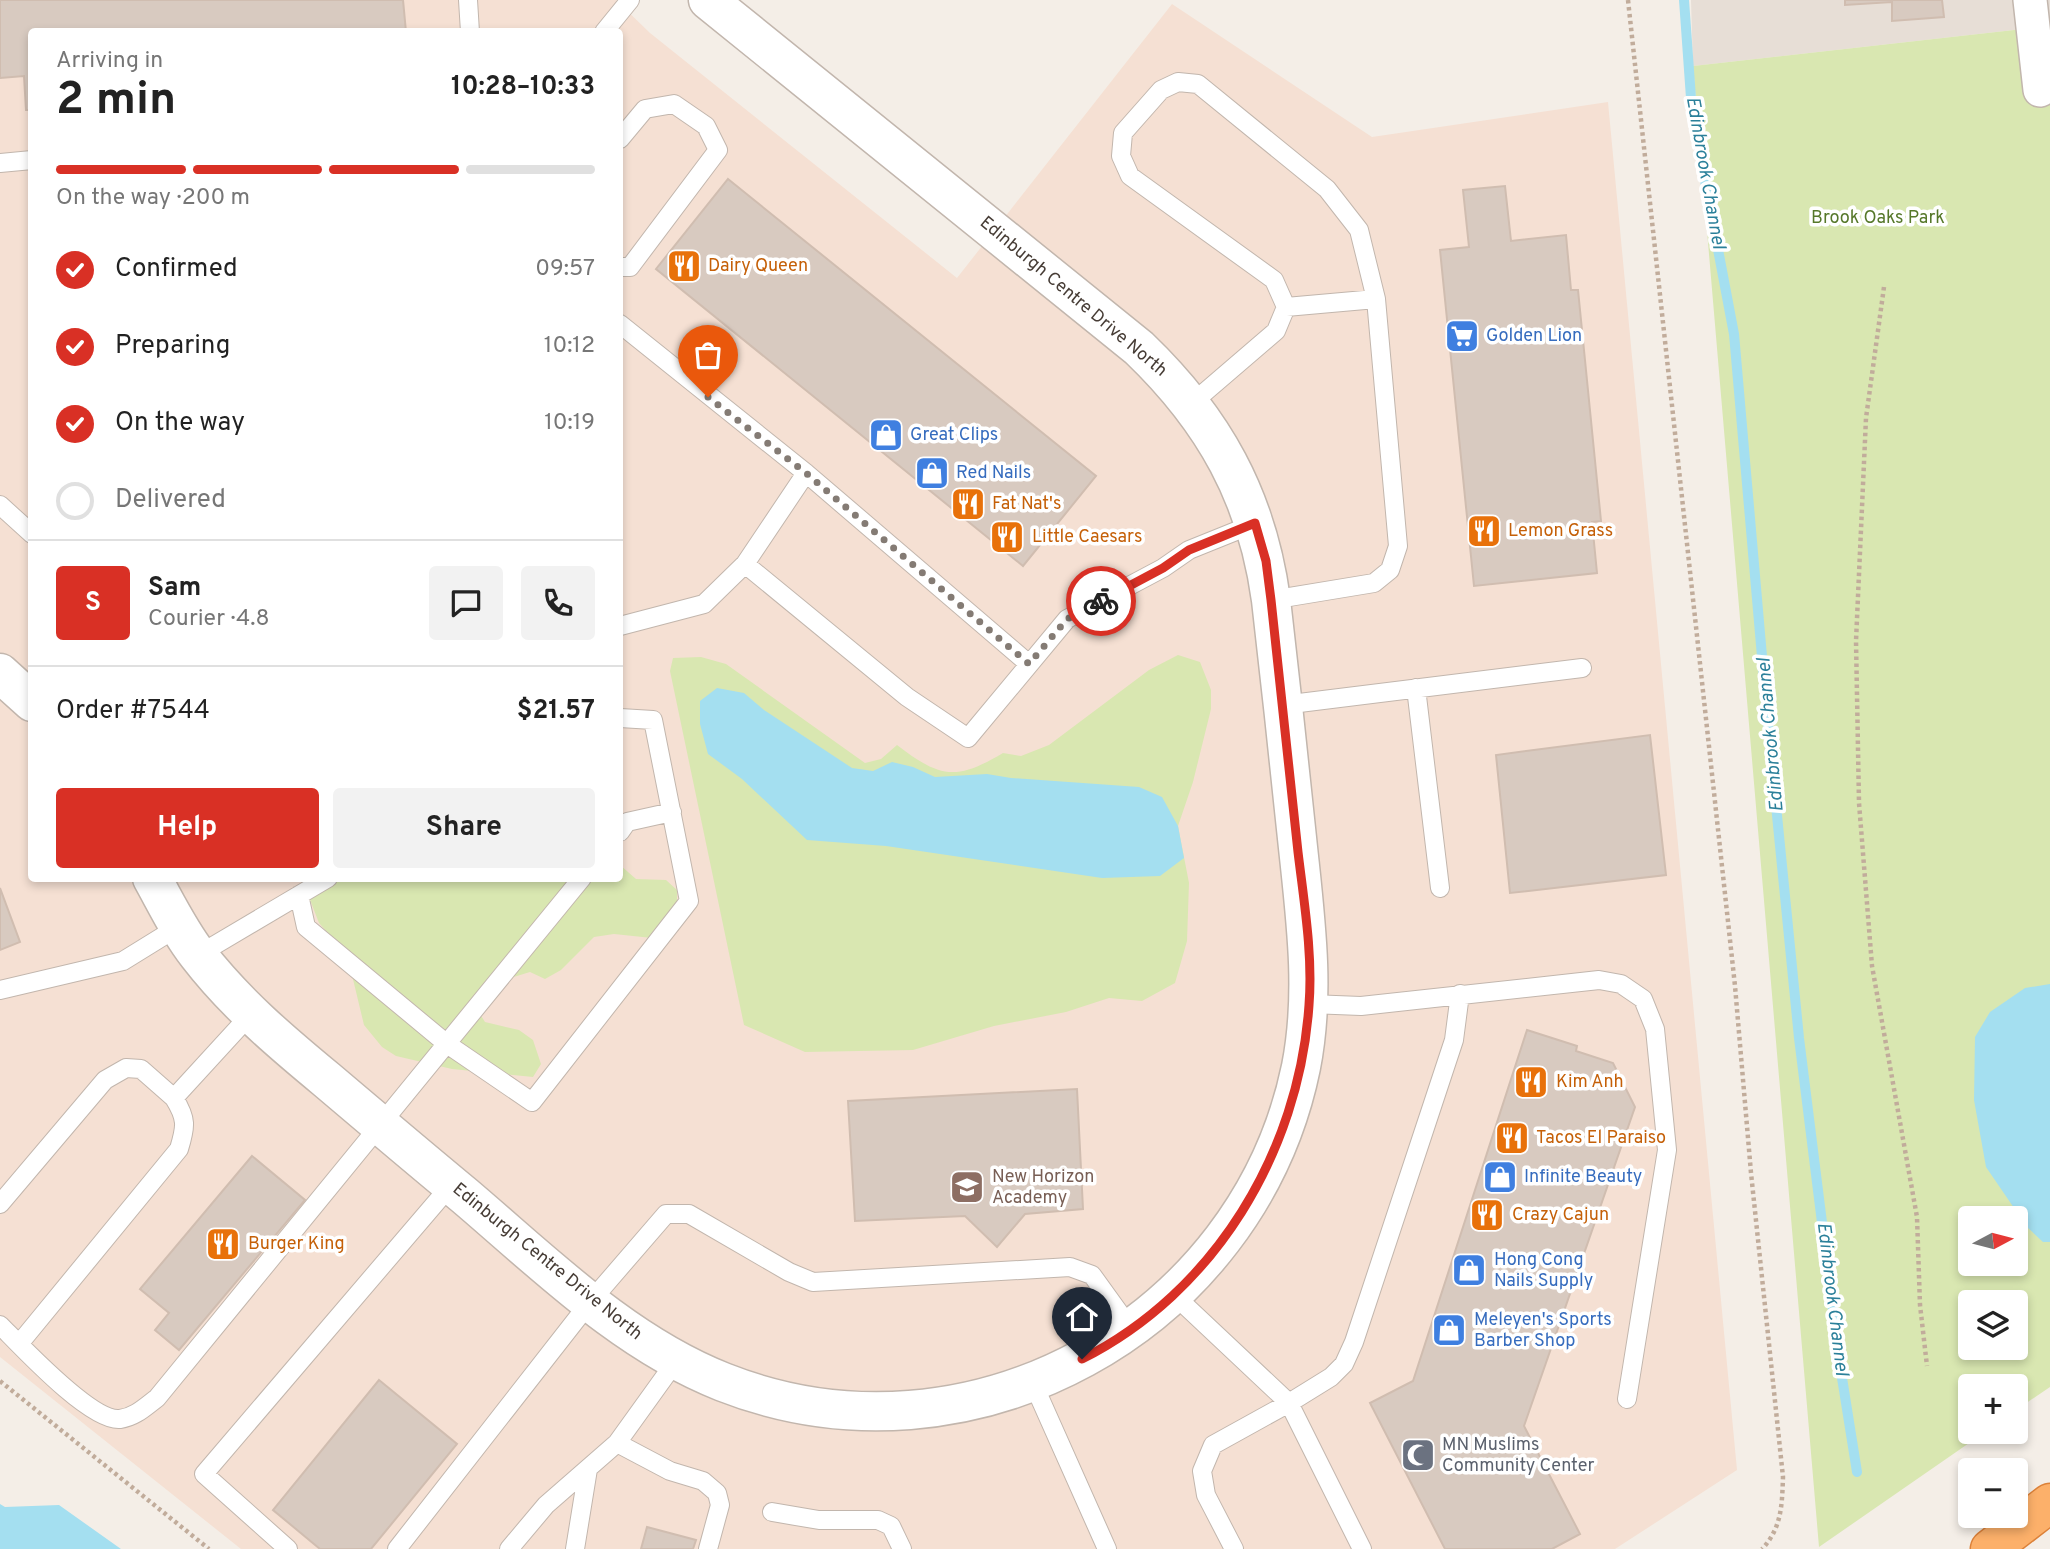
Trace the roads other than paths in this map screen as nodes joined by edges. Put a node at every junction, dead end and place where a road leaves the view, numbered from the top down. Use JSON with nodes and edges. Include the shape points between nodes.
{"nodes":[{"id":1,"x":468,"y":0,"type":"edge"},
{"id":2,"x":630,"y":0,"type":"edge"},
{"id":3,"x":708,"y":0,"type":"edge"},
{"id":4,"x":2030,"y":0,"type":"edge"},
{"id":5,"x":470,"y":28,"type":"edge"},
{"id":6,"x":607,"y":28,"type":"edge"},
{"id":7,"x":2040,"y":90,"type":"dead end"},
{"id":8,"x":623,"y":135,"type":"edge"},
{"id":9,"x":28,"y":160,"type":"edge"},
{"id":10,"x":0,"y":163,"type":"edge"},
{"id":11,"x":623,"y":267,"type":"edge"},
{"id":12,"x":1376,"y":299,"type":"junction"},
{"id":13,"x":1286,"y":307,"type":"junction"},
{"id":14,"x":623,"y":326,"type":"edge"},
{"id":15,"x":1191,"y":404,"type":"junction"},
{"id":16,"x":806,"y":473,"type":"junction"},
{"id":17,"x":0,"y":505,"type":"edge"},
{"id":18,"x":1255,"y":523,"type":"junction"},
{"id":19,"x":28,"y":530,"type":"edge"},
{"id":20,"x":745,"y":564,"type":"junction"},
{"id":21,"x":1271,"y":600,"type":"junction"},
{"id":22,"x":623,"y":625,"type":"edge"},
{"id":23,"x":1029,"y":664,"type":"junction"},
{"id":24,"x":1582,"y":668,"type":"dead end"},
{"id":25,"x":0,"y":673,"type":"edge"},
{"id":26,"x":1416,"y":688,"type":"junction"},
{"id":27,"x":28,"y":698,"type":"edge"},
{"id":28,"x":1283,"y":705,"type":"junction"},
{"id":29,"x":623,"y":718,"type":"edge"},
{"id":30,"x":672,"y":813,"type":"junction"},
{"id":31,"x":623,"y":827,"type":"edge"},
{"id":32,"x":154,"y":882,"type":"edge"},
{"id":33,"x":321,"y":882,"type":"edge"},
{"id":34,"x":579,"y":882,"type":"edge"},
{"id":35,"x":1440,"y":888,"type":"dead end"},
{"id":36,"x":299,"y":895,"type":"junction"},
{"id":37,"x":188,"y":941,"type":"junction"},
{"id":38,"x":0,"y":990,"type":"edge"},
{"id":39,"x":1460,"y":994,"type":"junction"},
{"id":40,"x":1310,"y":1004,"type":"junction"},
{"id":41,"x":251,"y":1014,"type":"junction"},
{"id":42,"x":447,"y":1044,"type":"junction"},
{"id":43,"x":174,"y":1098,"type":"junction"},
{"id":44,"x":381,"y":1125,"type":"junction"},
{"id":45,"x":452,"y":1185,"type":"junction"},
{"id":46,"x":0,"y":1204,"type":"edge"},
{"id":47,"x":1173,"y":1294,"type":"junction"},
{"id":48,"x":590,"y":1302,"type":"junction"},
{"id":49,"x":0,"y":1325,"type":"edge"},
{"id":50,"x":1131,"y":1329,"type":"junction"},
{"id":51,"x":19,"y":1344,"type":"junction"},
{"id":52,"x":676,"y":1361,"type":"junction"},
{"id":53,"x":1033,"y":1383,"type":"junction"},
{"id":54,"x":1627,"y":1399,"type":"dead end"},
{"id":55,"x":1289,"y":1403,"type":"junction"},
{"id":56,"x":617,"y":1443,"type":"junction"},
{"id":57,"x":588,"y":1469,"type":"junction"},
{"id":58,"x":2050,"y":1503,"type":"edge"},
{"id":59,"x":772,"y":1512,"type":"dead end"},
{"id":60,"x":288,"y":1549,"type":"edge"},
{"id":61,"x":397,"y":1549,"type":"edge"},
{"id":62,"x":509,"y":1549,"type":"edge"},
{"id":63,"x":575,"y":1549,"type":"edge"},
{"id":64,"x":708,"y":1549,"type":"edge"},
{"id":65,"x":902,"y":1549,"type":"edge"},
{"id":66,"x":1107,"y":1549,"type":"edge"},
{"id":67,"x":1234,"y":1549,"type":"edge"},
{"id":68,"x":1362,"y":1549,"type":"edge"},
{"id":69,"x":1990,"y":1549,"type":"edge"}],
"edges":[{"from":1,"to":5,"type":"lane"},
{"from":2,"to":6,"type":"lane"},
{"from":3,"to":15,"type":"street","name":"Edinburgh Centre Drive North","via":[[1118,331],[1168,375]]},
{"from":4,"to":7,"type":"street"},
{"from":8,"to":11,"type":"lane","via":[[645,109],[674,104],[706,126],[718,150],[630,267]]},
{"from":9,"to":10,"type":"lane"},
{"from":12,"to":13,"type":"lane"},
{"from":12,"to":13,"type":"lane","via":[[1359,230],[1327,190],[1198,84],[1178,82],[1161,90],[1123,133],[1121,156],[1130,176],[1274,280]]},
{"from":12,"to":21,"type":"lane","via":[[1398,547],[1390,570],[1374,583]]},
{"from":13,"to":15,"type":"lane","via":[[1276,331]]},
{"from":14,"to":16,"type":"lane"},
{"from":15,"to":18,"type":"street","name":"Edinburgh Centre Drive North","via":[[1228,458]]},
{"from":16,"to":20,"type":"lane"},
{"from":16,"to":23,"type":"lane"},
{"from":17,"to":19,"type":"lane"},
{"from":18,"to":21,"type":"street","name":"Edinburgh Centre Drive North"},
{"from":18,"to":23,"type":"lane","via":[[1189,550],[1067,619]]},
{"from":20,"to":22,"type":"lane","via":[[704,604]]},
{"from":20,"to":23,"type":"lane","via":[[907,697],[968,738]]},
{"from":21,"to":28,"type":"street","name":"Edinburgh Centre Drive North"},
{"from":24,"to":26,"type":"lane"},
{"from":25,"to":27,"type":"street"},
{"from":26,"to":28,"type":"lane"},
{"from":26,"to":35,"type":"lane"},
{"from":28,"to":40,"type":"street","name":"Edinburgh Centre Drive North","via":[[1307,928]]},
{"from":29,"to":30,"type":"lane","via":[[653,720]]},
{"from":30,"to":31,"type":"lane"},
{"from":30,"to":42,"type":"lane","via":[[689,901],[532,1102]]},
{"from":32,"to":37,"type":"street","name":"Edinburgh Centre Drive North"},
{"from":33,"to":36,"type":"lane"},
{"from":34,"to":42,"type":"lane"},
{"from":36,"to":37,"type":"lane"},
{"from":36,"to":42,"type":"lane","via":[[306,927]]},
{"from":37,"to":38,"type":"lane"},
{"from":37,"to":41,"type":"street","name":"Edinburgh Centre Drive North"},
{"from":39,"to":40,"type":"lane","via":[[1362,1006]]},
{"from":39,"to":54,"type":"lane","via":[[1599,980],[1621,985],[1643,999],[1655,1029],[1667,1150]]},
{"from":39,"to":55,"type":"lane","via":[[1454,1040],[1354,1342],[1344,1364],[1331,1377]]},
{"from":40,"to":47,"type":"street","name":"Edinburgh Centre Drive North","via":[[1300,1069],[1276,1147],[1229,1232]]},
{"from":41,"to":43,"type":"lane"},
{"from":41,"to":44,"type":"street","name":"Edinburgh Centre Drive North"},
{"from":42,"to":44,"type":"lane"},
{"from":43,"to":46,"type":"lane","via":[[141,1069],[126,1068],[105,1080]]},
{"from":43,"to":51,"type":"lane","via":[[184,1115],[179,1149]]},
{"from":44,"to":45,"type":"street","name":"Edinburgh Centre Drive North"},
{"from":44,"to":51,"type":"lane","via":[[157,1398],[136,1415],[117,1419],[99,1414]]},
{"from":45,"to":48,"type":"street","name":"Edinburgh Centre Drive North"},
{"from":45,"to":60,"type":"lane","via":[[204,1474]]},
{"from":47,"to":50,"type":"street","name":"Edinburgh Centre Drive North"},
{"from":47,"to":55,"type":"lane"},
{"from":48,"to":50,"type":"lane","via":[[666,1214],[689,1214],[814,1282],[1070,1266],[1092,1275]]},
{"from":48,"to":52,"type":"street","name":"Edinburgh Centre Drive North"},
{"from":48,"to":61,"type":"lane"},
{"from":49,"to":51,"type":"lane"},
{"from":50,"to":53,"type":"street","name":"Edinburgh Centre Drive North","via":[[1097,1352]]},
{"from":52,"to":53,"type":"street","name":"Edinburgh Centre Drive North","via":[[766,1396],[856,1411],[944,1406]]},
{"from":52,"to":56,"type":"lane"},
{"from":53,"to":66,"type":"lane"},
{"from":55,"to":67,"type":"lane","via":[[1213,1445],[1202,1471],[1206,1495]]},
{"from":55,"to":68,"type":"lane"},
{"from":56,"to":57,"type":"lane"},
{"from":56,"to":64,"type":"lane","via":[[670,1471],[703,1481],[717,1493],[720,1505]]},
{"from":57,"to":62,"type":"lane","via":[[546,1505]]},
{"from":57,"to":63,"type":"lane"},
{"from":58,"to":69,"type":"highway"},
{"from":59,"to":65,"type":"lane","via":[[819,1520],[878,1520],[891,1526]]}]}
